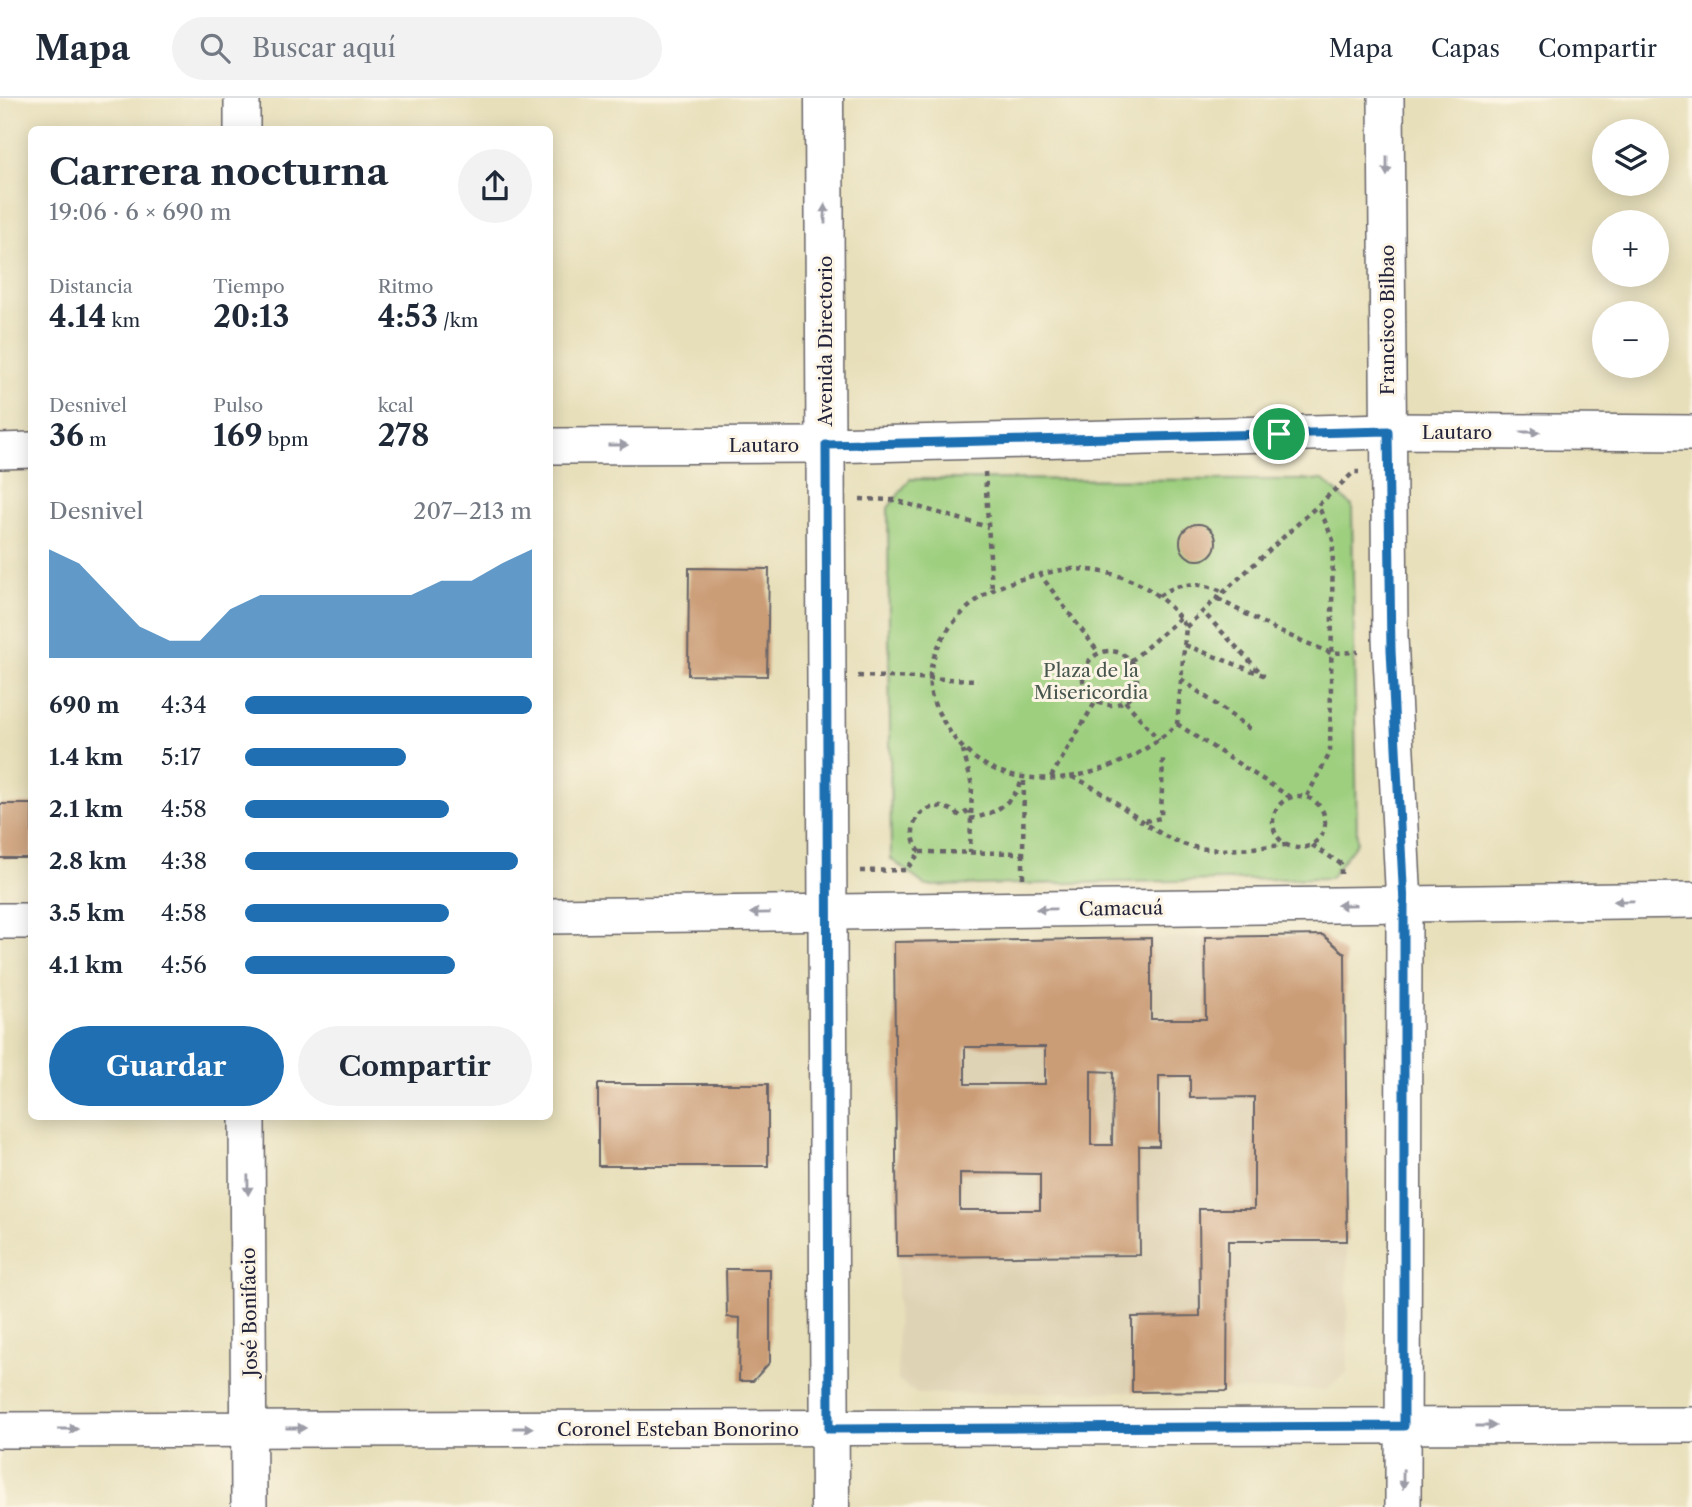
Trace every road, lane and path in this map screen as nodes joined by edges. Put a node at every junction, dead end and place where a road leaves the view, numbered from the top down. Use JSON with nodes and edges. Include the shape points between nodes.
{"nodes":[{"id":1,"x":242,"y":98,"type":"edge"},
{"id":2,"x":824,"y":98,"type":"edge"},
{"id":3,"x":1386,"y":98,"type":"edge"},
{"id":4,"x":242,"y":126,"type":"edge"},
{"id":5,"x":1388,"y":431,"type":"junction"},
{"id":6,"x":1692,"y":433,"type":"edge"},
{"id":7,"x":826,"y":445,"type":"junction"},
{"id":8,"x":553,"y":446,"type":"edge"},
{"id":9,"x":0,"y":450,"type":"edge"},
{"id":10,"x":28,"y":450,"type":"edge"},
{"id":11,"x":1354,"y":472,"type":"dead end"},
{"id":12,"x":985,"y":479,"type":"dead end"},
{"id":13,"x":894,"y":499,"type":"dead end"},
{"id":14,"x":1318,"y":505,"type":"junction"},
{"id":15,"x":988,"y":527,"type":"junction"},
{"id":16,"x":1039,"y":573,"type":"junction"},
{"id":17,"x":992,"y":590,"type":"junction"},
{"id":18,"x":1224,"y":592,"type":"junction"},
{"id":19,"x":1159,"y":596,"type":"junction"},
{"id":20,"x":1218,"y":598,"type":"junction"},
{"id":21,"x":1203,"y":612,"type":"junction"},
{"id":22,"x":1180,"y":618,"type":"junction"},
{"id":23,"x":1186,"y":627,"type":"junction"},
{"id":24,"x":1185,"y":645,"type":"junction"},
{"id":25,"x":1354,"y":652,"type":"dead end"},
{"id":26,"x":1099,"y":653,"type":"junction"},
{"id":27,"x":1331,"y":653,"type":"junction"},
{"id":28,"x":1131,"y":661,"type":"junction"},
{"id":29,"x":889,"y":676,"type":"dead end"},
{"id":30,"x":930,"y":678,"type":"junction"},
{"id":31,"x":1181,"y":679,"type":"junction"},
{"id":32,"x":978,"y":680,"type":"dead end"},
{"id":33,"x":1096,"y":701,"type":"junction"},
{"id":34,"x":1125,"y":701,"type":"junction"},
{"id":35,"x":1177,"y":724,"type":"junction"},
{"id":36,"x":1250,"y":729,"type":"dead end"},
{"id":37,"x":1160,"y":740,"type":"junction"},
{"id":38,"x":963,"y":750,"type":"junction"},
{"id":39,"x":1163,"y":757,"type":"dead end"},
{"id":40,"x":1071,"y":776,"type":"junction"},
{"id":41,"x":1024,"y":777,"type":"junction"},
{"id":42,"x":1051,"y":778,"type":"junction"},
{"id":43,"x":1307,"y":796,"type":"junction"},
{"id":44,"x":1290,"y":797,"type":"junction"},
{"id":45,"x":971,"y":809,"type":"junction"},
{"id":46,"x":970,"y":819,"type":"junction"},
{"id":47,"x":1144,"y":821,"type":"junction"},
{"id":48,"x":1286,"y":845,"type":"junction"},
{"id":49,"x":1312,"y":845,"type":"junction"},
{"id":50,"x":919,"y":852,"type":"junction"},
{"id":51,"x":970,"y":852,"type":"junction"},
{"id":52,"x":1341,"y":864,"type":"dead end"},
{"id":53,"x":828,"y":871,"type":"junction"},
{"id":54,"x":1692,"y":900,"type":"edge"},
{"id":55,"x":1404,"y":904,"type":"junction"},
{"id":56,"x":828,"y":912,"type":"junction"},
{"id":57,"x":553,"y":916,"type":"edge"},
{"id":58,"x":0,"y":921,"type":"edge"},
{"id":59,"x":28,"y":921,"type":"edge"},
{"id":60,"x":247,"y":1120,"type":"edge"},
{"id":61,"x":1404,"y":1426,"type":"junction"},
{"id":62,"x":1692,"y":1426,"type":"edge"},
{"id":63,"x":250,"y":1428,"type":"junction"},
{"id":64,"x":829,"y":1429,"type":"junction"},
{"id":65,"x":0,"y":1430,"type":"edge"},
{"id":66,"x":249,"y":1507,"type":"edge"},
{"id":67,"x":830,"y":1507,"type":"edge"},
{"id":68,"x":1403,"y":1507,"type":"edge"}],
"edges":[{"from":1,"to":4,"type":"street"},
{"from":7,"to":2,"type":"main road","name":"Avenida Directorio","one_way":true},
{"from":3,"to":5,"type":"street","name":"Francisco Bilbao","one_way":true},
{"from":5,"to":6,"type":"street","name":"Lautaro","one_way":true},
{"from":5,"to":7,"type":"street","name":"Lautaro"},
{"from":5,"to":55,"type":"street","name":"Francisco Bilbao","via":[[1391,650]]},
{"from":8,"to":7,"type":"street","name":"Lautaro","one_way":true},
{"from":7,"to":53,"type":"main road","name":"Avenida Directorio"},
{"from":9,"to":10,"type":"street"},
{"from":11,"to":14,"type":"path"},
{"from":12,"to":15,"type":"path"},
{"from":13,"to":15,"type":"path"},
{"from":14,"to":18,"type":"path"},
{"from":14,"to":27,"type":"path","via":[[1333,540]]},
{"from":15,"to":17,"type":"path"},
{"from":16,"to":17,"type":"path"},
{"from":16,"to":19,"type":"path","via":[[1100,569],[1138,582]]},
{"from":16,"to":26,"type":"path"},
{"from":17,"to":30,"type":"path","via":[[963,611],[945,634],[932,660]]},
{"from":18,"to":19,"type":"path","via":[[1190,584]]},
{"from":18,"to":20,"type":"path"},
{"from":19,"to":22,"type":"path"},
{"from":20,"to":21,"type":"path"},
{"from":20,"to":27,"type":"path"},
{"from":21,"to":23,"type":"path"},
{"from":21,"to":24,"type":"path","via":[[1263,675]]},
{"from":22,"to":23,"type":"path"},
{"from":22,"to":28,"type":"path"},
{"from":23,"to":24,"type":"path"},
{"from":24,"to":31,"type":"path"},
{"from":25,"to":27,"type":"path"},
{"from":26,"to":28,"type":"path","via":[[1116,651]]},
{"from":26,"to":33,"type":"path","via":[[1083,673],[1086,691]]},
{"from":27,"to":43,"type":"path","via":[[1330,753]]},
{"from":28,"to":34,"type":"path","via":[[1136,686]]},
{"from":29,"to":30,"type":"path"},
{"from":30,"to":32,"type":"path"},
{"from":30,"to":38,"type":"path","via":[[932,698]]},
{"from":31,"to":35,"type":"path"},
{"from":31,"to":36,"type":"path"},
{"from":33,"to":34,"type":"path","via":[[1108,706]]},
{"from":33,"to":42,"type":"path"},
{"from":34,"to":37,"type":"path"},
{"from":35,"to":37,"type":"path"},
{"from":35,"to":44,"type":"path"},
{"from":37,"to":40,"type":"path","via":[[1118,764]]},
{"from":38,"to":41,"type":"path","via":[[988,768]]},
{"from":38,"to":45,"type":"path","via":[[972,785]]},
{"from":39,"to":47,"type":"path","via":[[1161,818]]},
{"from":40,"to":42,"type":"path"},
{"from":40,"to":47,"type":"path"},
{"from":41,"to":42,"type":"path"},
{"from":41,"to":46,"type":"path","via":[[1013,799]]},
{"from":41,"to":51,"type":"path","via":[[1023,853]]},
{"from":43,"to":44,"type":"path"},
{"from":43,"to":49,"type":"path","via":[[1320,807],[1325,823]]},
{"from":44,"to":48,"type":"path","via":[[1277,807],[1272,823],[1278,839]]},
{"from":45,"to":46,"type":"path"},
{"from":45,"to":50,"type":"path","via":[[960,816],[945,806],[920,812],[911,836]]},
{"from":46,"to":51,"type":"path"},
{"from":47,"to":48,"type":"path","via":[[1173,840],[1200,848]]},
{"from":48,"to":49,"type":"path"},
{"from":49,"to":52,"type":"path"},
{"from":50,"to":51,"type":"path"},
{"from":50,"to":53,"type":"path","via":[[906,870]]},
{"from":53,"to":56,"type":"main road","name":"Avenida Directorio"},
{"from":54,"to":55,"type":"street","name":"Camacuá","one_way":true},
{"from":55,"to":56,"type":"street","name":"Camacuá","one_way":true},
{"from":55,"to":61,"type":"street","name":"Francisco Bilbao"},
{"from":56,"to":57,"type":"street","name":"Camacuá","one_way":true},
{"from":56,"to":64,"type":"main road","name":"Avenida Directorio"},
{"from":58,"to":59,"type":"street"},
{"from":60,"to":63,"type":"street","name":"José Bonifacio","one_way":true},
{"from":61,"to":62,"type":"street","name":"Coronel Esteban Bonorino","one_way":true},
{"from":61,"to":64,"type":"street","name":"Coronel Esteban Bonorino"},
{"from":61,"to":68,"type":"street","name":"Francisco Bilbao","one_way":true},
{"from":63,"to":64,"type":"street","name":"Coronel Esteban Bonorino","one_way":true},
{"from":65,"to":63,"type":"street","name":"Coronel Esteban Bonorino","one_way":true},
{"from":63,"to":66,"type":"street","name":"José Bonifacio"},
{"from":64,"to":67,"type":"main road","name":"Avenida Directorio"}]}
